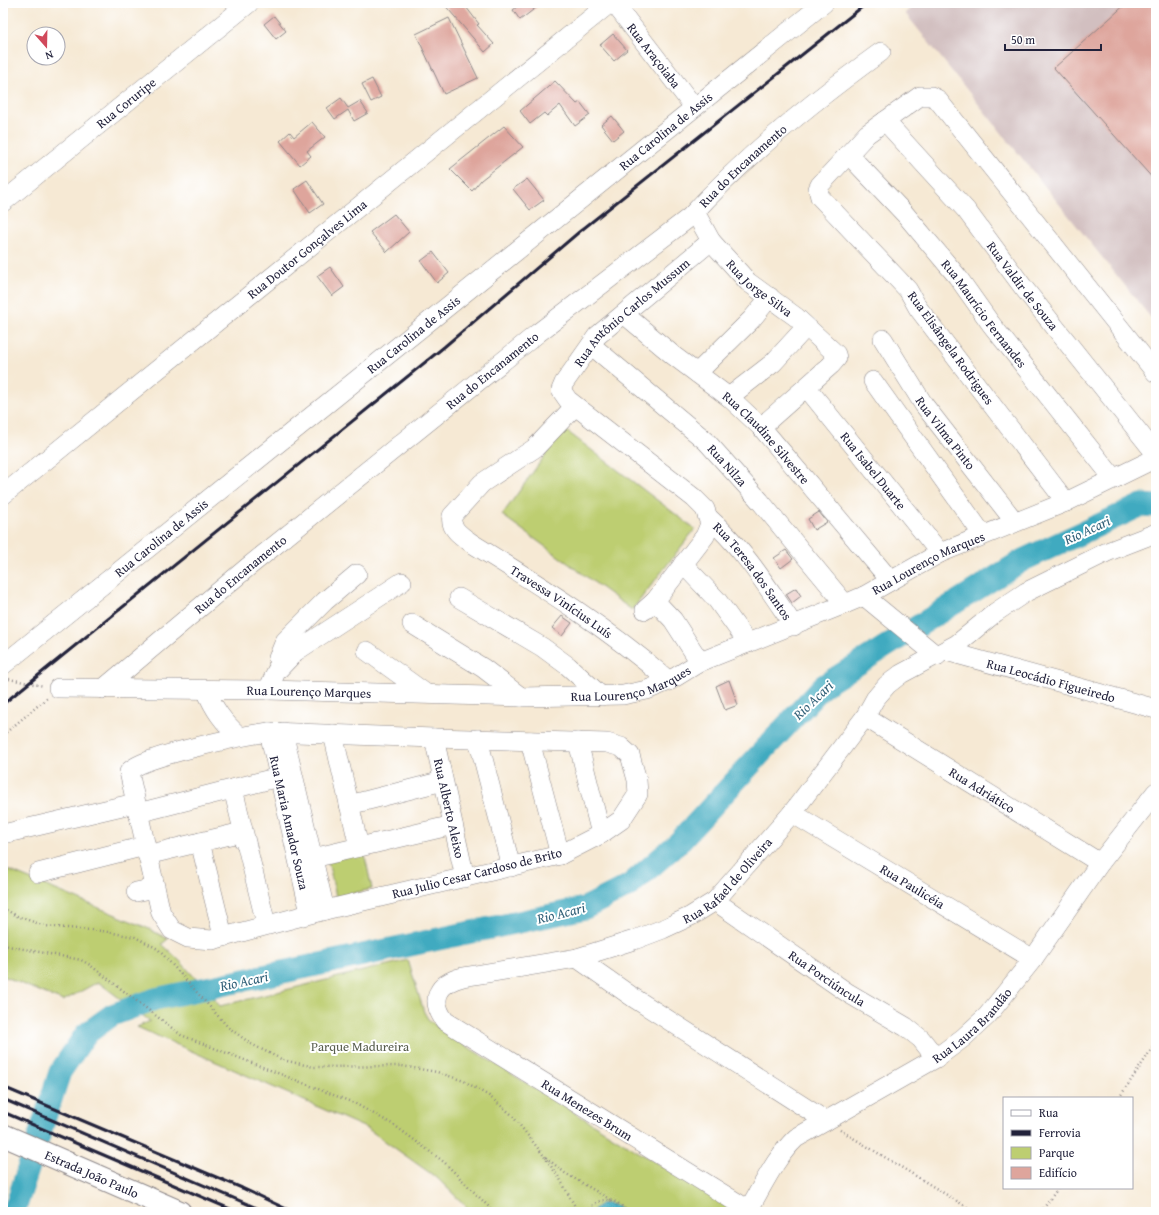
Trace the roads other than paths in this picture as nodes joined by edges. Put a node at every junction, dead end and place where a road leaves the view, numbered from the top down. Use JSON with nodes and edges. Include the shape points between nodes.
{"nodes":[{"id":1,"x":249,"y":3,"type":"edge"},
{"id":2,"x":610,"y":3,"type":"edge"},
{"id":3,"x":614,"y":3,"type":"edge"},
{"id":4,"x":824,"y":3,"type":"edge"},
{"id":5,"x":881,"y":52,"type":"dead end"},
{"id":6,"x":694,"y":107,"type":"junction"},
{"id":7,"x":886,"y":121,"type":"junction"},
{"id":8,"x":848,"y":154,"type":"junction"},
{"id":9,"x":3,"y":202,"type":"edge"},
{"id":10,"x":695,"y":212,"type":"junction"},
{"id":11,"x":711,"y":241,"type":"junction"},
{"id":12,"x":770,"y":297,"type":"junction"},
{"id":13,"x":624,"y":314,"type":"junction"},
{"id":14,"x":806,"y":327,"type":"junction"},
{"id":15,"x":883,"y":339,"type":"dead end"},
{"id":16,"x":591,"y":345,"type":"junction"},
{"id":17,"x":697,"y":373,"type":"junction"},
{"id":18,"x":1156,"y":373,"type":"edge"},
{"id":19,"x":873,"y":381,"type":"dead end"},
{"id":20,"x":807,"y":388,"type":"junction"},
{"id":21,"x":561,"y":390,"type":"joint"},
{"id":22,"x":729,"y":397,"type":"junction"},
{"id":23,"x":576,"y":406,"type":"junction"},
{"id":24,"x":760,"y":426,"type":"junction"},
{"id":25,"x":1156,"y":454,"type":"edge"},
{"id":26,"x":1156,"y":458,"type":"edge"},
{"id":27,"x":1114,"y":480,"type":"junction"},
{"id":28,"x":3,"y":494,"type":"edge"},
{"id":29,"x":1066,"y":502,"type":"junction"},
{"id":30,"x":709,"y":518,"type":"junction"},
{"id":31,"x":1015,"y":522,"type":"junction"},
{"id":32,"x":1156,"y":533,"type":"edge"},
{"id":33,"x":983,"y":535,"type":"junction"},
{"id":34,"x":940,"y":553,"type":"junction"},
{"id":35,"x":683,"y":564,"type":"junction"},
{"id":36,"x":357,"y":574,"type":"dead end"},
{"id":37,"x":890,"y":580,"type":"junction"},
{"id":38,"x":402,"y":582,"type":"dead end"},
{"id":39,"x":864,"y":596,"type":"junction"},
{"id":40,"x":459,"y":598,"type":"dead end"},
{"id":41,"x":845,"y":604,"type":"junction"},
{"id":42,"x":412,"y":624,"type":"dead end"},
{"id":43,"x":794,"y":626,"type":"junction"},
{"id":44,"x":748,"y":643,"type":"junction"},
{"id":45,"x":366,"y":651,"type":"dead end"},
{"id":46,"x":936,"y":651,"type":"junction"},
{"id":47,"x":700,"y":662,"type":"junction"},
{"id":48,"x":3,"y":665,"type":"edge"},
{"id":49,"x":279,"y":668,"type":"junction"},
{"id":50,"x":669,"y":681,"type":"junction"},
{"id":51,"x":58,"y":688,"type":"road end"},
{"id":52,"x":103,"y":689,"type":"junction"},
{"id":53,"x":206,"y":690,"type":"junction"},
{"id":54,"x":268,"y":690,"type":"junction"},
{"id":55,"x":425,"y":693,"type":"junction"},
{"id":56,"x":601,"y":696,"type":"junction"},
{"id":57,"x":521,"y":697,"type":"junction"},
{"id":58,"x":1156,"y":709,"type":"edge"},
{"id":59,"x":865,"y":717,"type":"junction"},
{"id":60,"x":276,"y":732,"type":"junction"},
{"id":61,"x":333,"y":734,"type":"junction"},
{"id":62,"x":239,"y":736,"type":"junction"},
{"id":63,"x":434,"y":738,"type":"junction"},
{"id":64,"x":478,"y":739,"type":"junction"},
{"id":65,"x":530,"y":741,"type":"junction"},
{"id":66,"x":578,"y":742,"type":"junction"},
{"id":67,"x":279,"y":777,"type":"junction"},
{"id":68,"x":443,"y":781,"type":"junction"},
{"id":69,"x":233,"y":789,"type":"junction"},
{"id":70,"x":1156,"y":792,"type":"edge"},
{"id":71,"x":349,"y":805,"type":"junction"},
{"id":72,"x":137,"y":808,"type":"junction"},
{"id":73,"x":792,"y":813,"type":"junction"},
{"id":74,"x":453,"y":825,"type":"junction"},
{"id":75,"x":3,"y":834,"type":"edge"},
{"id":76,"x":601,"y":834,"type":"junction"},
{"id":77,"x":244,"y":840,"type":"junction"},
{"id":78,"x":200,"y":842,"type":"junction"},
{"id":79,"x":359,"y":847,"type":"junction"},
{"id":80,"x":146,"y":851,"type":"junction"},
{"id":81,"x":560,"y":855,"type":"junction"},
{"id":82,"x":313,"y":858,"type":"junction"},
{"id":83,"x":1100,"y":863,"type":"junction"},
{"id":84,"x":511,"y":867,"type":"junction"},
{"id":85,"x":38,"y":873,"type":"dead end"},
{"id":86,"x":465,"y":878,"type":"junction"},
{"id":87,"x":155,"y":888,"type":"junction"},
{"id":88,"x":136,"y":892,"type":"dead end"},
{"id":89,"x":715,"y":901,"type":"junction"},
{"id":90,"x":317,"y":911,"type":"junction"},
{"id":91,"x":266,"y":924,"type":"junction"},
{"id":92,"x":223,"y":936,"type":"junction"},
{"id":93,"x":577,"y":958,"type":"junction"},
{"id":94,"x":1033,"y":959,"type":"junction"},
{"id":95,"x":437,"y":996,"type":"joint"},
{"id":96,"x":936,"y":1058,"type":"junction"},
{"id":97,"x":826,"y":1121,"type":"junction"},
{"id":98,"x":6,"y":1137,"type":"edge"},
{"id":99,"x":749,"y":1211,"type":"edge"},
{"id":100,"x":180,"y":1212,"type":"edge"}],
"edges":[{"from":1,"to":9,"type":"street","name":"Rua Coruripe"},
{"from":2,"to":28,"type":"street","name":"Rua Doutor Gonçalves Lima"},
{"from":3,"to":6,"type":"street","name":"Rua Araçoiaba"},
{"from":4,"to":6,"type":"street","name":"Rua Carolina de Assis"},
{"from":5,"to":10,"type":"street","name":"Rua do Encanamento","via":[[837,84],[749,157]]},
{"from":6,"to":48,"type":"street","name":"Rua Carolina de Assis"},
{"from":7,"to":8,"type":"street","via":[[867,134]]},
{"from":7,"to":18,"type":"street","via":[[920,96],[937,99]]},
{"from":7,"to":25,"type":"street","name":"Rua Valdir de Souza","via":[[966,210],[1023,287]]},
{"from":8,"to":27,"type":"street","name":"Rua Maurício Fernandes","via":[[906,214],[957,276],[991,324]]},
{"from":8,"to":29,"type":"street","name":"Rua Elisângela Rodrigues","via":[[818,189],[820,197],[908,290],[918,308]]},
{"from":10,"to":11,"type":"street","name":"Rua Jorge Silva"},
{"from":10,"to":52,"type":"street","name":"Rua do Encanamento","via":[[508,357],[248,567]]},
{"from":11,"to":12,"type":"street","name":"Rua Jorge Silva","via":[[748,282]]},
{"from":11,"to":13,"type":"street","name":"Rua Antônio Carlos Mussum"},
{"from":12,"to":14,"type":"street","name":"Rua Jorge Silva"},
{"from":12,"to":17,"type":"street","via":[[751,320]]},
{"from":13,"to":16,"type":"street","name":"Rua Antônio Carlos Mussum","via":[[597,336]]},
{"from":13,"to":17,"type":"street","name":"Rua Claudine Silvestre"},
{"from":14,"to":20,"type":"street","name":"Rua Jorge Silva","via":[[836,354],[837,358]]},
{"from":14,"to":22,"type":"street","via":[[773,363]]},
{"from":15,"to":31,"type":"street","name":"Rua Vilma Pinto","via":[[924,405]]},
{"from":16,"to":21,"type":"street","name":"Rua Antônio Carlos Mussum"},
{"from":16,"to":41,"type":"street","name":"Rua Nilza","via":[[710,446],[760,501]]},
{"from":17,"to":22,"type":"street","name":"Rua Claudine Silvestre"},
{"from":19,"to":33,"type":"street"},
{"from":20,"to":24,"type":"street"},
{"from":20,"to":34,"type":"street","name":"Rua Isabel Duarte"},
{"from":21,"to":23,"type":"street","name":"Rua Teresa dos Santos"},
{"from":22,"to":24,"type":"street","name":"Rua Claudine Silvestre"},
{"from":23,"to":30,"type":"street","name":"Rua Teresa dos Santos","via":[[694,498],[705,509]]},
{"from":23,"to":50,"type":"street","name":"Travessa Vinícius Luís","via":[[535,448],[482,483],[452,516],[452,525],[468,541],[606,630]]},
{"from":24,"to":37,"type":"street","name":"Rua Claudine Silvestre"},
{"from":26,"to":27,"type":"street","name":"Rua Lourenço Marques"},
{"from":27,"to":29,"type":"street","name":"Rua Lourenço Marques"},
{"from":29,"to":31,"type":"street","name":"Rua Lourenço Marques"},
{"from":30,"to":35,"type":"street","via":[[709,529]]},
{"from":30,"to":43,"type":"street","name":"Rua Teresa dos Santos","via":[[727,534],[755,569]]},
{"from":31,"to":33,"type":"street","name":"Rua Lourenço Marques"},
{"from":32,"to":46,"type":"street","name":"Rua Rafael de Oliveira","via":[[1107,552],[1026,592]]},
{"from":33,"to":34,"type":"street","name":"Rua Lourenço Marques"},
{"from":34,"to":37,"type":"street","name":"Rua Lourenço Marques"},
{"from":35,"to":44,"type":"street","via":[[717,600]]},
{"from":35,"to":47,"type":"street","via":[[650,606],[673,620]]},
{"from":36,"to":49,"type":"street","via":[[325,601],[285,641],[278,658]]},
{"from":37,"to":39,"type":"street","name":"Rua Lourenço Marques"},
{"from":38,"to":49,"type":"street","via":[[295,652]]},
{"from":39,"to":41,"type":"street","name":"Rua Lourenço Marques"},
{"from":39,"to":46,"type":"street"},
{"from":40,"to":56,"type":"street","via":[[542,647]]},
{"from":41,"to":43,"type":"street","name":"Rua Lourenço Marques"},
{"from":42,"to":57,"type":"street","via":[[483,668]]},
{"from":43,"to":44,"type":"street","name":"Rua Lourenço Marques"},
{"from":44,"to":47,"type":"street","name":"Rua Lourenço Marques"},
{"from":45,"to":55,"type":"street"},
{"from":46,"to":58,"type":"street","name":"Rua Leocádio Figueiredo"},
{"from":46,"to":59,"type":"street","name":"Rua Rafael de Oliveira","via":[[887,685]]},
{"from":47,"to":50,"type":"street","name":"Rua Lourenço Marques"},
{"from":49,"to":54,"type":"street"},
{"from":50,"to":56,"type":"street","name":"Rua Lourenço Marques","via":[[623,696]]},
{"from":51,"to":52,"type":"street","name":"Rua Lourenço Marques"},
{"from":52,"to":53,"type":"street","name":"Rua Lourenço Marques"},
{"from":53,"to":54,"type":"street","name":"Rua Lourenço Marques"},
{"from":53,"to":62,"type":"street","via":[[224,723]]},
{"from":54,"to":55,"type":"street","name":"Rua Lourenço Marques"},
{"from":55,"to":57,"type":"street","name":"Rua Lourenço Marques"},
{"from":56,"to":57,"type":"street","name":"Rua Lourenço Marques"},
{"from":59,"to":73,"type":"street","name":"Rua Rafael de Oliveira"},
{"from":59,"to":83,"type":"street","name":"Rua Adriático"},
{"from":60,"to":61,"type":"street","name":"Rua Julio Cesar Cardoso de Brito"},
{"from":60,"to":62,"type":"street","name":"Rua Julio Cesar Cardoso de Brito"},
{"from":60,"to":67,"type":"street","name":"Rua Maria Amador Souza"},
{"from":60,"to":82,"type":"street","name":"Rua Maria Amador Souza"},
{"from":61,"to":63,"type":"street","name":"Rua Julio Cesar Cardoso de Brito"},
{"from":61,"to":71,"type":"street"},
{"from":62,"to":72,"type":"street","name":"Rua Julio Cesar Cardoso de Brito","via":[[131,768],[129,775]]},
{"from":63,"to":64,"type":"street","name":"Rua Julio Cesar Cardoso de Brito"},
{"from":63,"to":68,"type":"street","name":"Rua Alberto Aleixo"},
{"from":64,"to":65,"type":"street","name":"Rua Julio Cesar Cardoso de Brito"},
{"from":64,"to":84,"type":"street"},
{"from":65,"to":66,"type":"street","name":"Rua Julio Cesar Cardoso de Brito"},
{"from":65,"to":81,"type":"street"},
{"from":66,"to":76,"type":"street"},
{"from":66,"to":76,"type":"street","name":"Rua Julio Cesar Cardoso de Brito","via":[[608,743],[621,747],[630,755],[635,768],[638,794],[632,806],[622,820]]},
{"from":67,"to":69,"type":"street"},
{"from":67,"to":90,"type":"street","name":"Rua Maria Amador Souza"},
{"from":68,"to":71,"type":"street"},
{"from":68,"to":74,"type":"street","name":"Rua Alberto Aleixo"},
{"from":69,"to":72,"type":"street"},
{"from":69,"to":77,"type":"street"},
{"from":70,"to":83,"type":"street","name":"Rua Laura Brandão"},
{"from":71,"to":79,"type":"street"},
{"from":72,"to":75,"type":"street"},
{"from":72,"to":80,"type":"street","name":"Rua Julio Cesar Cardoso de Brito"},
{"from":73,"to":89,"type":"street","name":"Rua Rafael de Oliveira"},
{"from":73,"to":94,"type":"street","name":"Rua Paulicéia"},
{"from":74,"to":79,"type":"street"},
{"from":74,"to":86,"type":"street","name":"Rua Alberto Aleixo"},
{"from":76,"to":81,"type":"street","name":"Rua Julio Cesar Cardoso de Brito"},
{"from":77,"to":78,"type":"street","via":[[238,833]]},
{"from":77,"to":91,"type":"street"},
{"from":78,"to":80,"type":"street"},
{"from":78,"to":92,"type":"street"},
{"from":79,"to":82,"type":"street"},
{"from":80,"to":85,"type":"street"},
{"from":80,"to":87,"type":"street","name":"Rua Julio Cesar Cardoso de Brito"},
{"from":81,"to":84,"type":"street","name":"Rua Julio Cesar Cardoso de Brito"},
{"from":82,"to":90,"type":"street","name":"Rua Maria Amador Souza"},
{"from":83,"to":94,"type":"street","name":"Rua Laura Brandão"},
{"from":84,"to":86,"type":"street","name":"Rua Julio Cesar Cardoso de Brito"},
{"from":86,"to":90,"type":"street","name":"Rua Julio Cesar Cardoso de Brito"},
{"from":87,"to":88,"type":"street"},
{"from":87,"to":92,"type":"street","name":"Rua Julio Cesar Cardoso de Brito","via":[[161,913],[172,930],[197,940],[212,940]]},
{"from":89,"to":93,"type":"street","name":"Rua Rafael de Oliveira","via":[[663,929]]},
{"from":89,"to":96,"type":"street","name":"Rua Porciúncula","via":[[848,993],[906,1027],[921,1039]]},
{"from":90,"to":91,"type":"street","name":"Rua Julio Cesar Cardoso de Brito"},
{"from":91,"to":92,"type":"street","name":"Rua Julio Cesar Cardoso de Brito"},
{"from":93,"to":95,"type":"street","name":"Rua Rafael de Oliveira","via":[[453,979],[441,988]]},
{"from":93,"to":97,"type":"street","via":[[634,998]]},
{"from":94,"to":96,"type":"street","name":"Rua Laura Brandão","via":[[987,1016]]},
{"from":95,"to":99,"type":"street","name":"Rua Menezes Brum","via":[[438,1010],[445,1021]]},
{"from":96,"to":97,"type":"street","name":"Rua Laura Brandão"},
{"from":97,"to":99,"type":"street","name":"Rua Laura Brandão","via":[[796,1138],[783,1150]]},
{"from":98,"to":100,"type":"main road","name":"Estrada João Paulo"}]}
